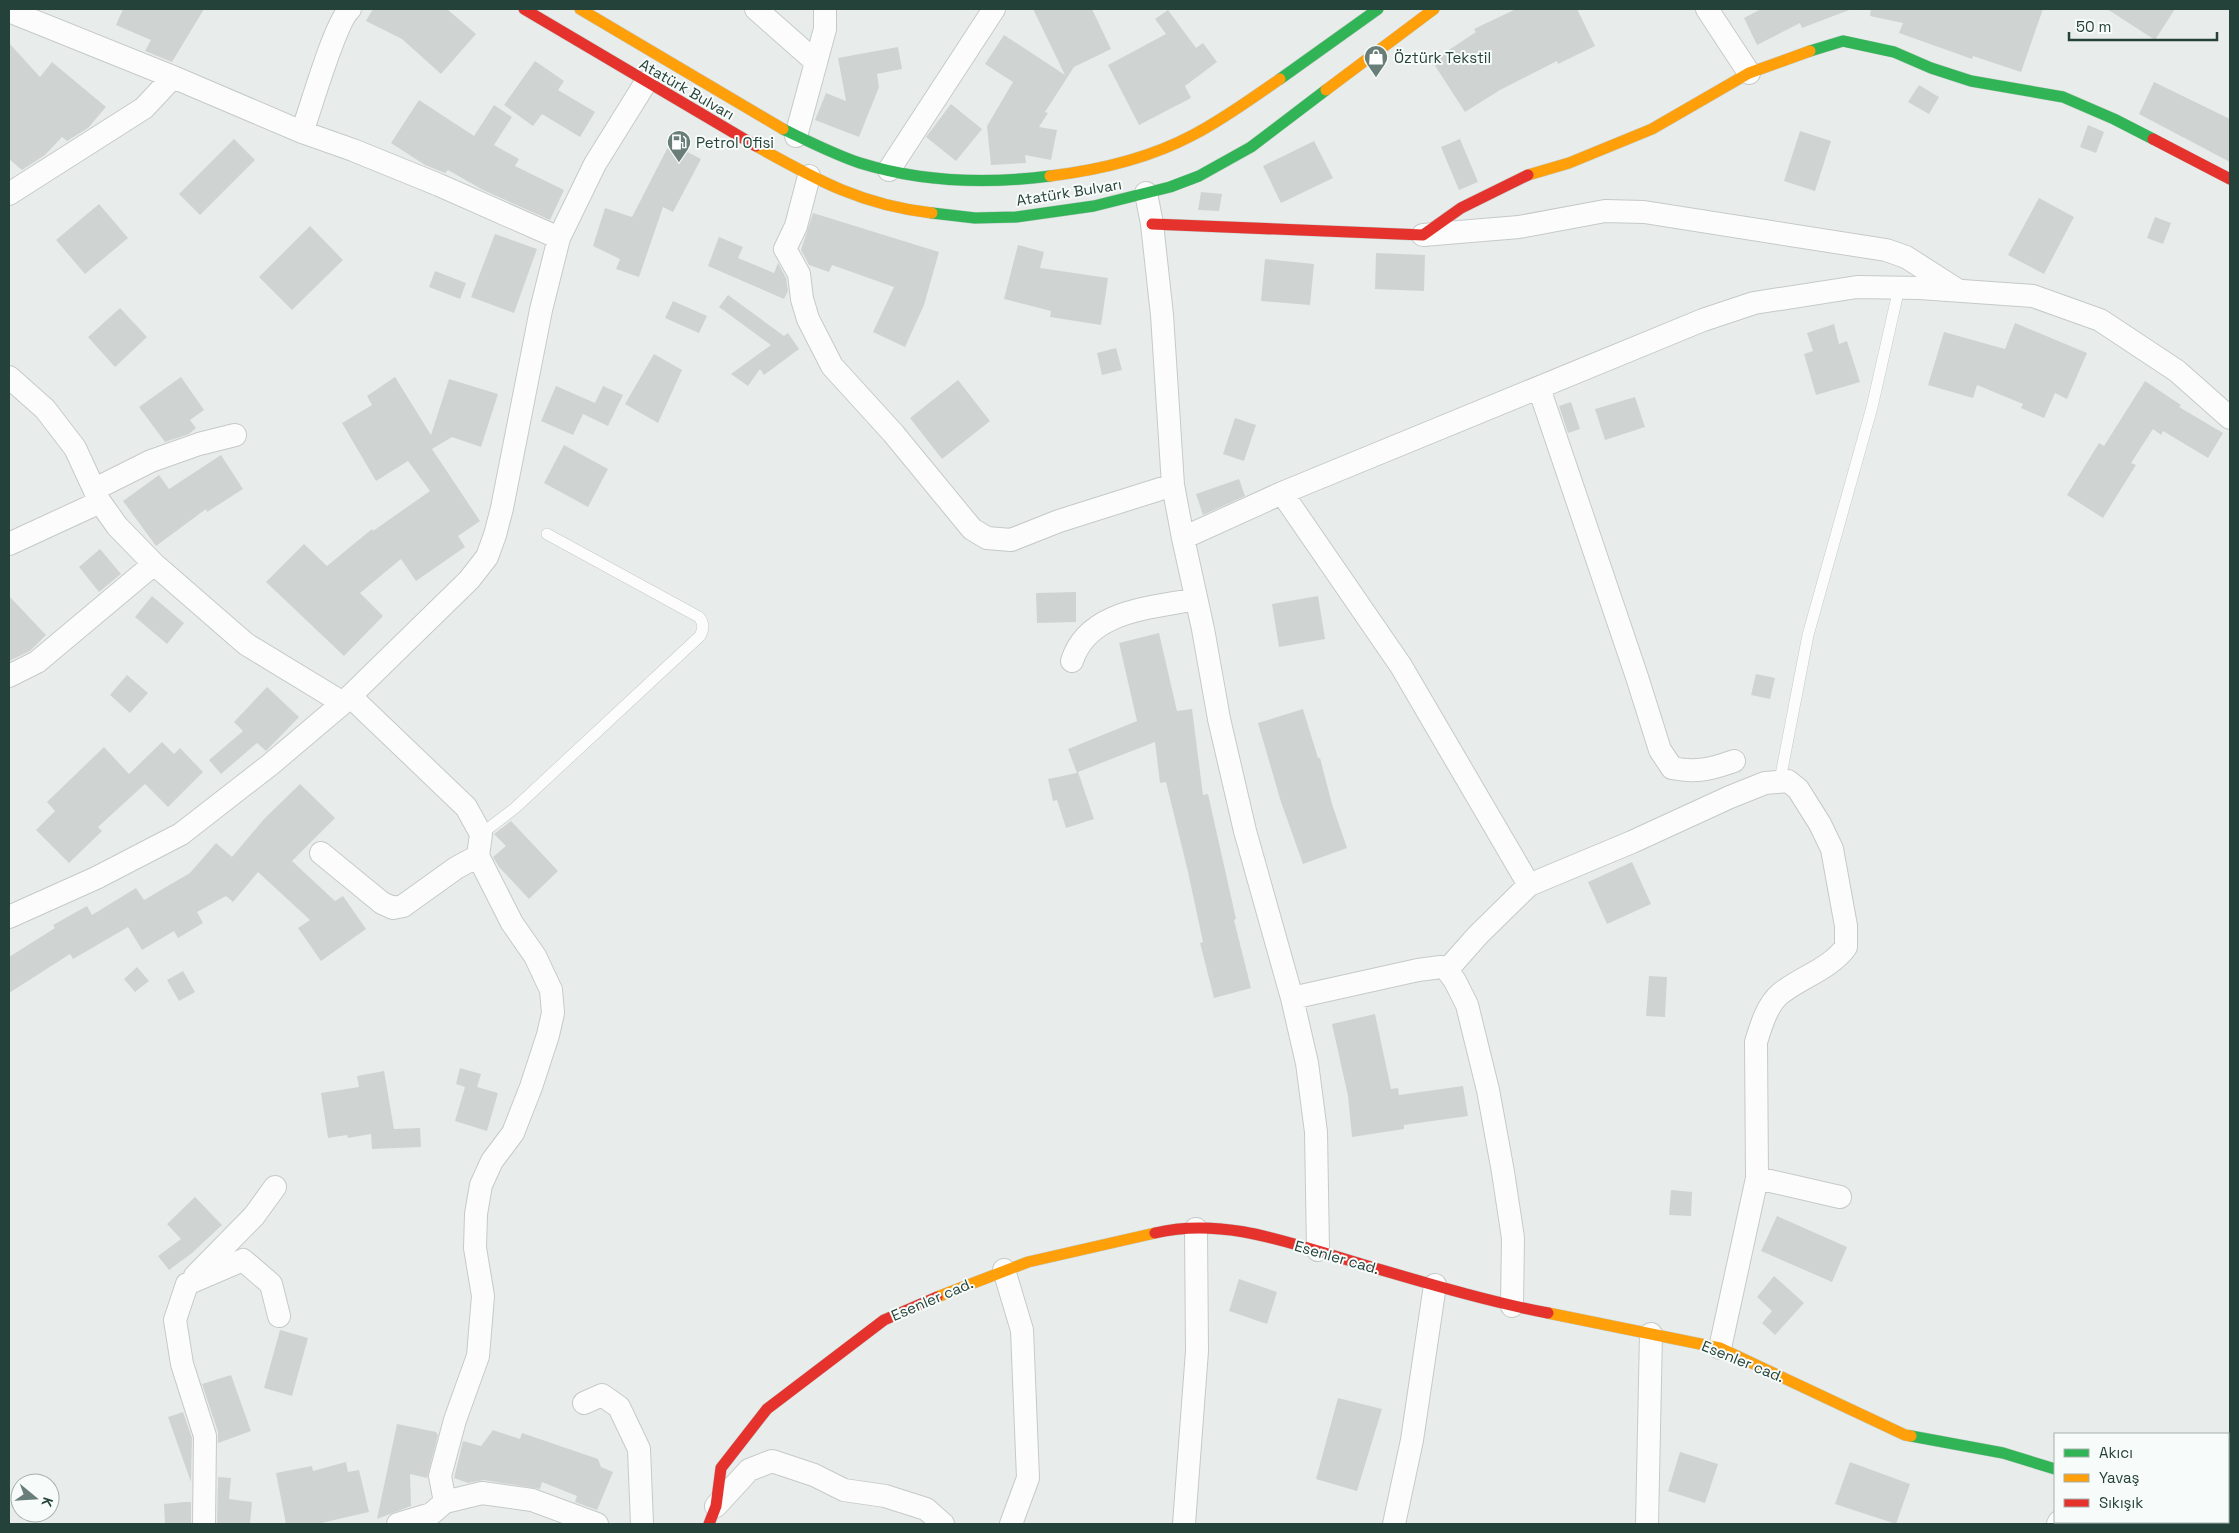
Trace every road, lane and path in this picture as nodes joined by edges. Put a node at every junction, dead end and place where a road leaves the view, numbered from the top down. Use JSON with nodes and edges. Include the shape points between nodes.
{"nodes":[{"id":1,"x":350,"y":9,"type":"edge"},
{"id":2,"x":524,"y":9,"type":"edge"},
{"id":3,"x":580,"y":9,"type":"edge"},
{"id":4,"x":756,"y":9,"type":"edge"},
{"id":5,"x":825,"y":9,"type":"edge"},
{"id":6,"x":994,"y":9,"type":"edge"},
{"id":7,"x":1378,"y":9,"type":"edge"},
{"id":8,"x":1434,"y":9,"type":"edge"},
{"id":9,"x":1707,"y":9,"type":"edge"},
{"id":10,"x":9,"y":11,"type":"edge"},
{"id":11,"x":816,"y":62,"type":"junction"},
{"id":12,"x":1749,"y":73,"type":"junction"},
{"id":13,"x":173,"y":77,"type":"junction"},
{"id":14,"x":646,"y":82,"type":"junction"},
{"id":15,"x":673,"y":82,"type":"junction"},
{"id":16,"x":302,"y":132,"type":"junction"},
{"id":17,"x":796,"y":136,"type":"junction"},
{"id":18,"x":889,"y":170,"type":"junction"},
{"id":19,"x":809,"y":176,"type":"junction"},
{"id":20,"x":2230,"y":178,"type":"edge"},
{"id":21,"x":1146,"y":193,"type":"junction"},
{"id":22,"x":9,"y":194,"type":"edge"},
{"id":23,"x":1152,"y":224,"type":"junction"},
{"id":24,"x":1422,"y":235,"type":"junction"},
{"id":25,"x":559,"y":238,"type":"junction"},
{"id":26,"x":1899,"y":288,"type":"junction"},
{"id":27,"x":1958,"y":290,"type":"junction"},
{"id":28,"x":9,"y":377,"type":"edge"},
{"id":29,"x":1539,"y":388,"type":"junction"},
{"id":30,"x":2230,"y":418,"type":"edge"},
{"id":31,"x":236,"y":435,"type":"dead end"},
{"id":32,"x":1174,"y":485,"type":"junction"},
{"id":33,"x":1282,"y":493,"type":"junction"},
{"id":34,"x":97,"y":496,"type":"junction"},
{"id":35,"x":547,"y":534,"type":"dead end"},
{"id":36,"x":1183,"y":538,"type":"junction"},
{"id":37,"x":9,"y":544,"type":"edge"},
{"id":38,"x":154,"y":564,"type":"junction"},
{"id":39,"x":1196,"y":599,"type":"junction"},
{"id":40,"x":1072,"y":660,"type":"dead end"},
{"id":41,"x":9,"y":676,"type":"edge"},
{"id":42,"x":347,"y":700,"type":"junction"},
{"id":43,"x":1734,"y":761,"type":"dead end"},
{"id":44,"x":1780,"y":780,"type":"junction"},
{"id":45,"x":479,"y":845,"type":"junction"},
{"id":46,"x":321,"y":853,"type":"dead end"},
{"id":47,"x":1529,"y":885,"type":"junction"},
{"id":48,"x":9,"y":917,"type":"edge"},
{"id":49,"x":1447,"y":970,"type":"junction"},
{"id":50,"x":1292,"y":998,"type":"junction"},
{"id":51,"x":1757,"y":1178,"type":"junction"},
{"id":52,"x":275,"y":1187,"type":"dead end"},
{"id":53,"x":1840,"y":1196,"type":"dead end"},
{"id":54,"x":1196,"y":1229,"type":"junction"},
{"id":55,"x":1318,"y":1250,"type":"junction"},
{"id":56,"x":1004,"y":1270,"type":"junction"},
{"id":57,"x":187,"y":1284,"type":"junction"},
{"id":58,"x":1435,"y":1285,"type":"junction"},
{"id":59,"x":1512,"y":1306,"type":"junction"},
{"id":60,"x":280,"y":1316,"type":"dead end"},
{"id":61,"x":1651,"y":1334,"type":"junction"},
{"id":62,"x":1720,"y":1348,"type":"junction"},
{"id":63,"x":584,"y":1403,"type":"dead end"},
{"id":64,"x":2054,"y":1469,"type":"edge"},
{"id":65,"x":437,"y":1513,"type":"edge"},
{"id":66,"x":713,"y":1515,"type":"edge"},
{"id":67,"x":204,"y":1524,"type":"edge"},
{"id":68,"x":398,"y":1524,"type":"edge"},
{"id":69,"x":597,"y":1524,"type":"edge"},
{"id":70,"x":642,"y":1524,"type":"edge"},
{"id":71,"x":943,"y":1524,"type":"edge"},
{"id":72,"x":1011,"y":1524,"type":"edge"},
{"id":73,"x":1184,"y":1524,"type":"edge"},
{"id":74,"x":1394,"y":1524,"type":"edge"},
{"id":75,"x":1647,"y":1524,"type":"edge"}],
"edges":[{"from":1,"to":16,"type":"street","via":[[345,13],[336,36]]},
{"from":2,"to":14,"type":"main road","name":"Atatürk Bulvarı"},
{"from":3,"to":15,"type":"main road","name":"Atatürk Bulvarı"},
{"from":4,"to":11,"type":"street"},
{"from":5,"to":11,"type":"street","via":[[824,30]]},
{"from":6,"to":18,"type":"street"},
{"from":7,"to":18,"type":"main road","name":"Atatürk Bulvarı","via":[[1280,80],[1210,125],[1144,154],[1073,173],[1031,179],[943,178]]},
{"from":8,"to":21,"type":"main road","name":"Atatürk Bulvarı","via":[[1250,147],[1200,176]]},
{"from":9,"to":12,"type":"street"},
{"from":10,"to":13,"type":"street"},
{"from":11,"to":17,"type":"street"},
{"from":12,"to":20,"type":"main road","via":[[1842,41],[1862,44],[1894,52],[1971,81],[2063,97]]},
{"from":12,"to":24,"type":"main road","via":[[1652,129],[1569,163],[1524,176],[1461,208]]},
{"from":13,"to":16,"type":"street"},
{"from":13,"to":22,"type":"street","via":[[144,108]]},
{"from":14,"to":15,"type":"main road","name":"Atatürk Bulvarı"},
{"from":14,"to":25,"type":"street","via":[[595,164]]},
{"from":15,"to":17,"type":"main road","name":"Atatürk Bulvarı"},
{"from":15,"to":19,"type":"main road","name":"Atatürk Bulvarı"},
{"from":16,"to":25,"type":"street","via":[[439,185]]},
{"from":17,"to":18,"type":"main road","name":"Atatürk Bulvarı","via":[[870,166]]},
{"from":19,"to":21,"type":"main road","name":"Atatürk Bulvarı","via":[[855,198],[877,204],[975,218],[1056,212]]},
{"from":19,"to":32,"type":"street","via":[[796,226],[785,249],[799,274],[808,319],[832,366],[893,433],[972,529],[987,538],[1011,540]]},
{"from":21,"to":23,"type":"street"},
{"from":23,"to":24,"type":"main road"},
{"from":23,"to":32,"type":"street"},
{"from":24,"to":27,"type":"street","via":[[1519,227],[1605,212],[1644,212],[1886,250],[1906,257]]},
{"from":25,"to":42,"type":"street","via":[[541,310],[502,508],[487,556],[463,586]]},
{"from":26,"to":27,"type":"street"},
{"from":26,"to":29,"type":"street","via":[[1857,287],[1754,303],[1703,320]]},
{"from":26,"to":44,"type":"lane","via":[[1872,407],[1808,635]]},
{"from":27,"to":30,"type":"street","via":[[2034,296],[2100,320],[2177,371]]},
{"from":28,"to":34,"type":"street","via":[[45,409],[75,448]]},
{"from":29,"to":33,"type":"street"},
{"from":29,"to":43,"type":"street","via":[[1660,750],[1672,768],[1689,772],[1709,770]]},
{"from":31,"to":34,"type":"street","via":[[151,461]]},
{"from":32,"to":36,"type":"street"},
{"from":33,"to":36,"type":"street"},
{"from":33,"to":47,"type":"street","via":[[1401,666]]},
{"from":34,"to":37,"type":"street"},
{"from":34,"to":38,"type":"street","via":[[117,526]]},
{"from":35,"to":45,"type":"lane","via":[[699,617],[703,631]]},
{"from":36,"to":39,"type":"street"},
{"from":38,"to":41,"type":"street","via":[[37,662]]},
{"from":38,"to":42,"type":"street","via":[[246,644]]},
{"from":39,"to":40,"type":"street","via":[[1111,618],[1088,633],[1076,648]]},
{"from":39,"to":50,"type":"street","via":[[1245,831]]},
{"from":42,"to":45,"type":"street","via":[[466,807]]},
{"from":42,"to":48,"type":"street","via":[[181,834],[96,878]]},
{"from":44,"to":47,"type":"street","via":[[1730,797]]},
{"from":44,"to":51,"type":"street","via":[[1788,781],[1798,789],[1832,849],[1846,926],[1846,947],[1831,962],[1779,995],[1763,1022],[1756,1042]]},
{"from":45,"to":46,"type":"street","via":[[456,868],[403,906],[393,908],[382,903]]},
{"from":45,"to":65,"type":"street","via":[[512,923],[546,977],[551,990],[552,1013],[540,1061],[513,1133],[492,1160],[482,1185],[476,1214],[475,1248],[483,1296],[478,1356],[454,1420],[440,1476]]},
{"from":47,"to":49,"type":"street"},
{"from":49,"to":50,"type":"street","via":[[1441,967],[1418,970]]},
{"from":49,"to":59,"type":"street","via":[[1467,1005],[1488,1090],[1513,1238]]},
{"from":50,"to":55,"type":"street","via":[[1307,1063],[1316,1132]]},
{"from":51,"to":53,"type":"street"},
{"from":51,"to":62,"type":"street"},
{"from":52,"to":57,"type":"street","via":[[254,1216]]},
{"from":54,"to":55,"type":"main road","name":"Esenler cad.","via":[[1226,1228]]},
{"from":54,"to":56,"type":"main road","name":"Esenler cad.","via":[[1166,1230]]},
{"from":54,"to":73,"type":"street","via":[[1197,1351]]},
{"from":55,"to":58,"type":"main road","name":"Esenler cad."},
{"from":56,"to":66,"type":"main road","name":"Esenler cad.","via":[[884,1320],[767,1409],[721,1468]]},
{"from":56,"to":72,"type":"street","via":[[1022,1330],[1028,1478]]},
{"from":57,"to":60,"type":"street","via":[[243,1260],[271,1284]]},
{"from":57,"to":67,"type":"street","via":[[175,1320],[182,1364],[205,1436]]},
{"from":58,"to":59,"type":"main road","name":"Esenler cad."},
{"from":58,"to":74,"type":"street","via":[[1412,1440]]},
{"from":59,"to":61,"type":"main road","name":"Esenler cad."},
{"from":61,"to":62,"type":"main road","name":"Esenler cad."},
{"from":61,"to":75,"type":"street"},
{"from":62,"to":64,"type":"main road","name":"Esenler cad.","via":[[1905,1435],[2003,1453]]},
{"from":63,"to":70,"type":"street","via":[[602,1395],[618,1407],[630,1429],[639,1449]]},
{"from":65,"to":68,"type":"street"},
{"from":65,"to":69,"type":"street","via":[[482,1493],[532,1500]]},
{"from":66,"to":71,"type":"street","via":[[748,1470],[772,1461],[814,1475],[844,1490],[884,1496],[926,1509]]}]}
